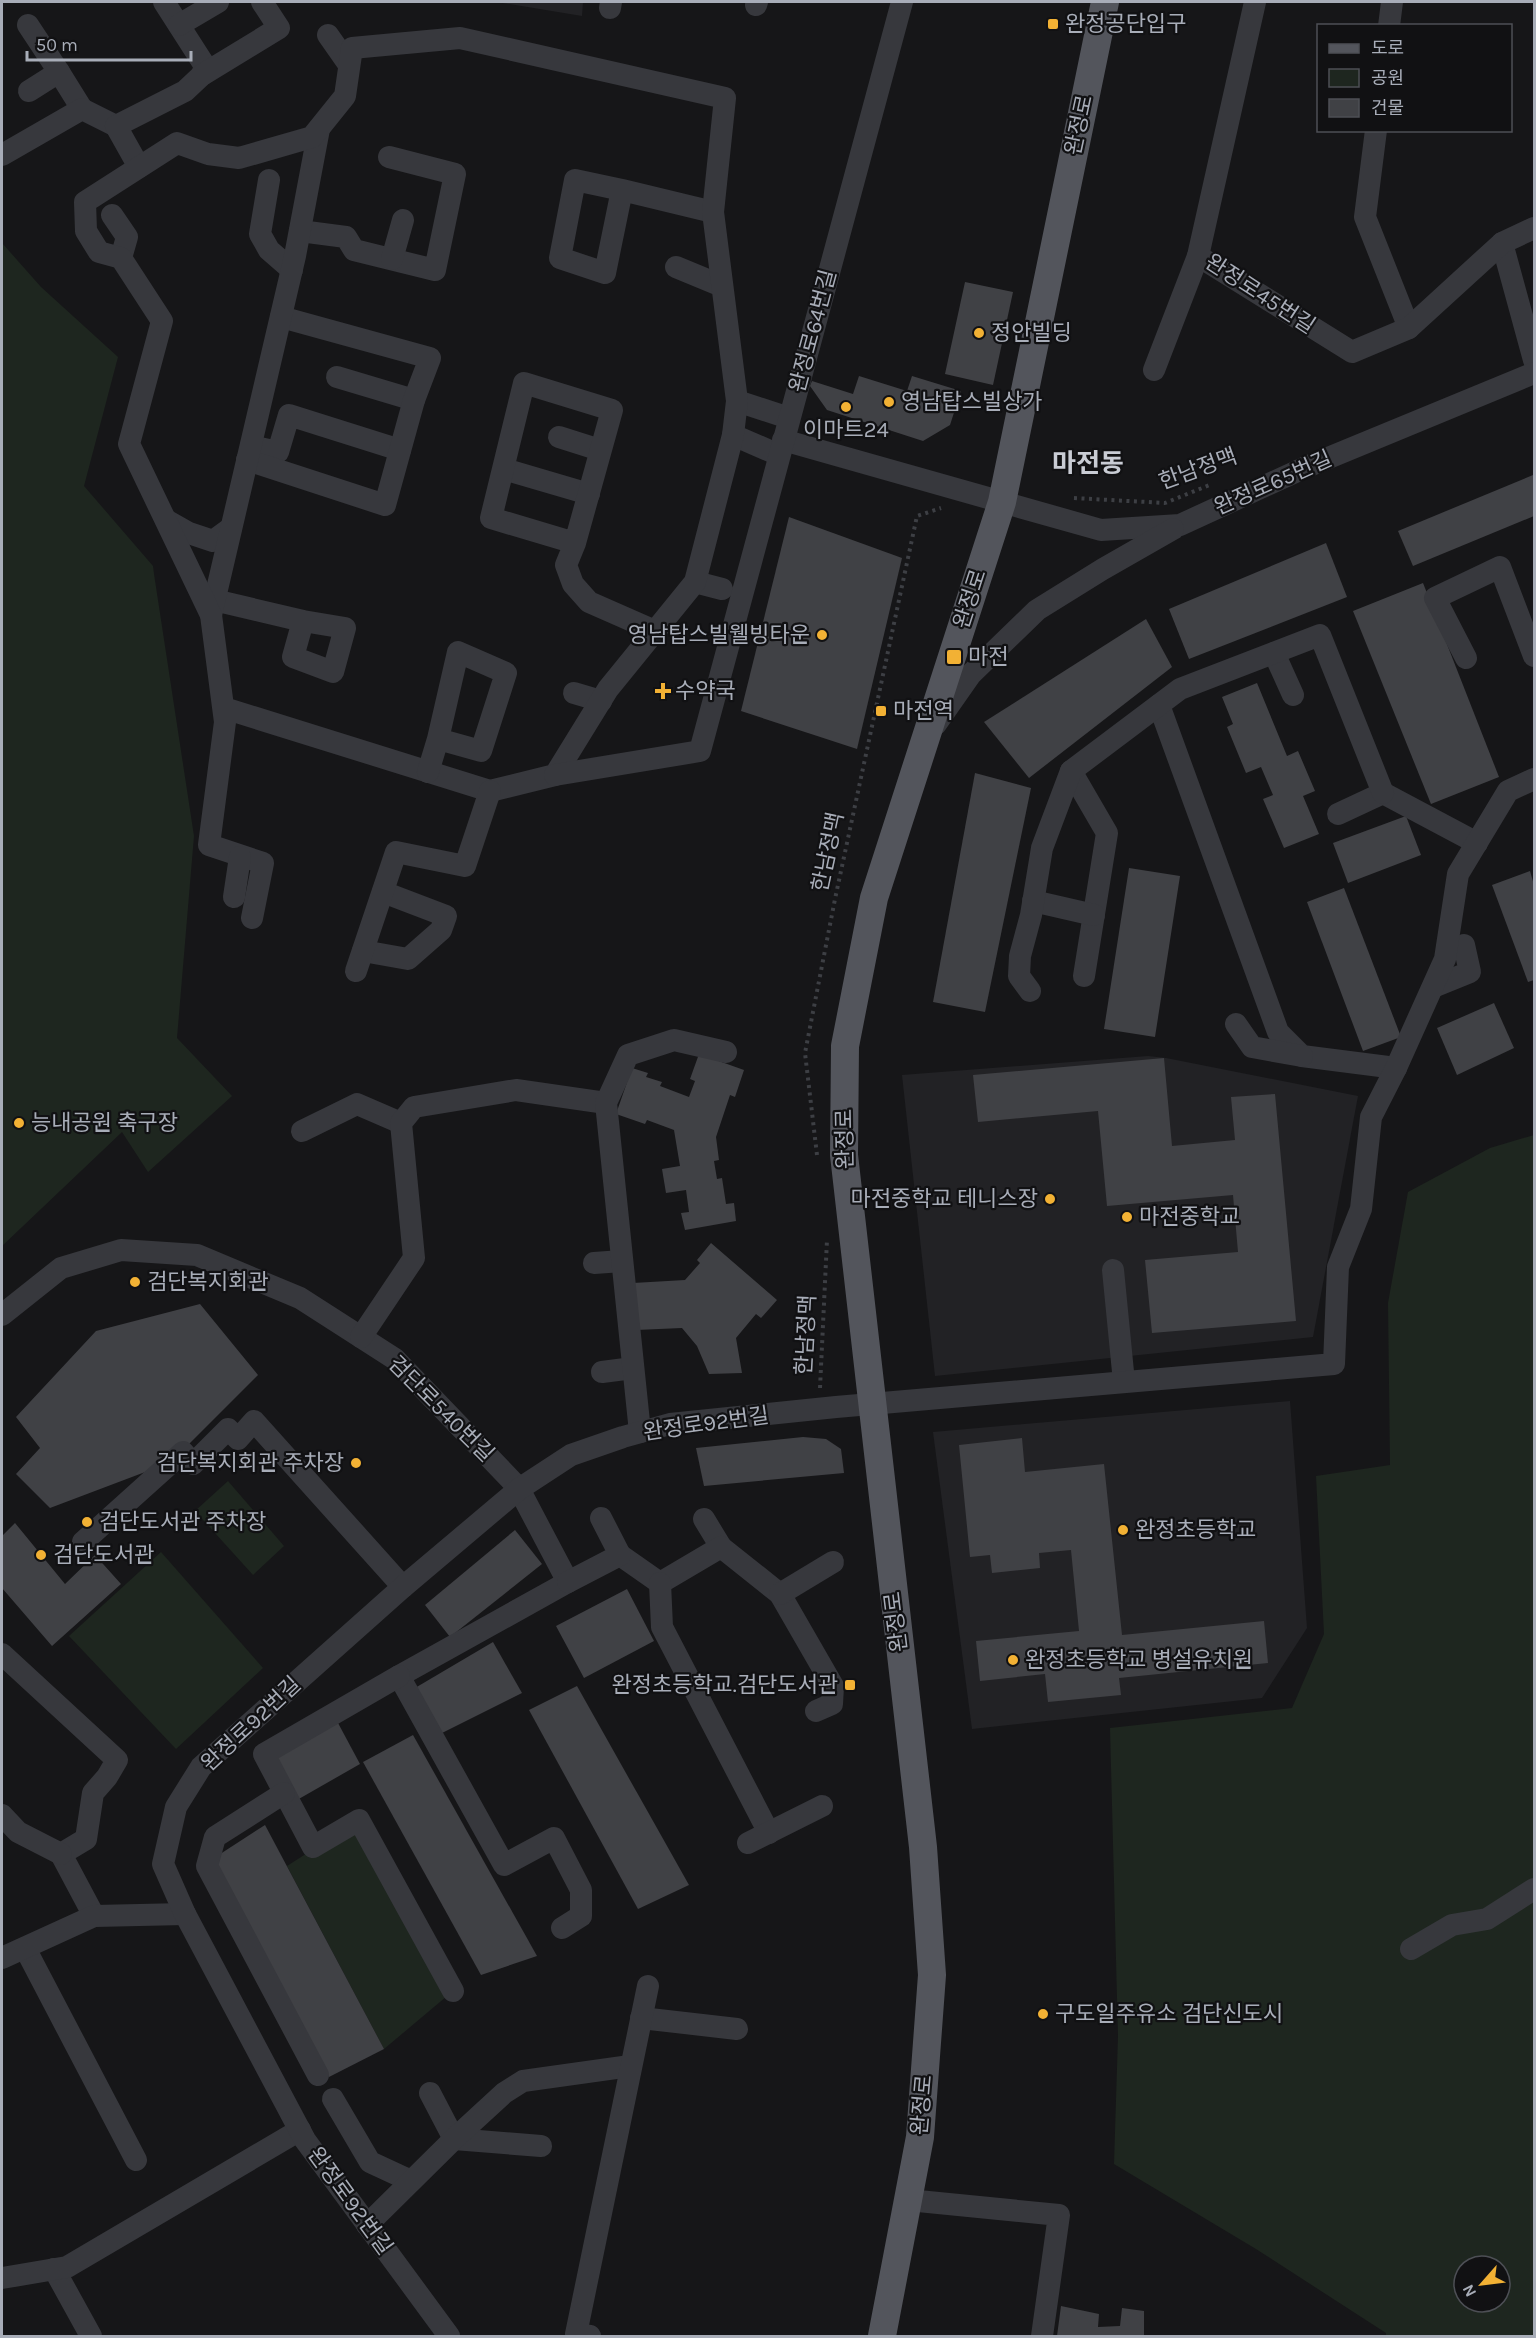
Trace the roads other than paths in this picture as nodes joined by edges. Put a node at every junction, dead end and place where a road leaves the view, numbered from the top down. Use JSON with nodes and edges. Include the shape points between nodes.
{"nodes":[{"id":1,"x":164,"y":2,"type":"edge"},
{"id":2,"x":218,"y":2,"type":"edge"},
{"id":3,"x":262,"y":2,"type":"edge"},
{"id":4,"x":902,"y":2,"type":"edge"},
{"id":5,"x":1105,"y":2,"type":"edge"},
{"id":6,"x":1254,"y":2,"type":"edge"},
{"id":7,"x":1392,"y":2,"type":"edge"},
{"id":8,"x":1389,"y":24,"type":"edge"},
{"id":9,"x":28,"y":25,"type":"dead end"},
{"id":10,"x":179,"y":25,"type":"junction"},
{"id":11,"x":328,"y":35,"type":"dead end"},
{"id":12,"x":349,"y":65,"type":"junction"},
{"id":13,"x":59,"y":72,"type":"junction"},
{"id":14,"x":202,"y":75,"type":"junction"},
{"id":15,"x":29,"y":91,"type":"dead end"},
{"id":16,"x":82,"y":109,"type":"junction"},
{"id":17,"x":116,"y":126,"type":"junction"},
{"id":18,"x":319,"y":129,"type":"junction"},
{"id":19,"x":1376,"y":132,"type":"edge"},
{"id":20,"x":2,"y":155,"type":"edge"},
{"id":21,"x":389,"y":158,"type":"dead end"},
{"id":22,"x":139,"y":167,"type":"junction"},
{"id":23,"x":269,"y":180,"type":"dead end"},
{"id":24,"x":622,"y":190,"type":"dead end"},
{"id":25,"x":713,"y":212,"type":"junction"},
{"id":26,"x":112,"y":214,"type":"dead end"},
{"id":27,"x":403,"y":219,"type":"dead end"},
{"id":28,"x":1534,"y":228,"type":"edge"},
{"id":29,"x":300,"y":231,"type":"junction"},
{"id":30,"x":1502,"y":243,"type":"junction"},
{"id":31,"x":1198,"y":256,"type":"junction"},
{"id":32,"x":121,"y":258,"type":"junction"},
{"id":33,"x":392,"y":259,"type":"junction"},
{"id":34,"x":676,"y":267,"type":"dead end"},
{"id":35,"x":292,"y":270,"type":"junction"},
{"id":36,"x":722,"y":286,"type":"junction"},
{"id":37,"x":281,"y":318,"type":"junction"},
{"id":38,"x":1409,"y":328,"type":"junction"},
{"id":39,"x":1534,"y":360,"type":"edge"},
{"id":40,"x":1154,"y":370,"type":"dead end"},
{"id":41,"x":1534,"y":373,"type":"edge"},
{"id":42,"x":337,"y":377,"type":"dead end"},
{"id":43,"x":414,"y":399,"type":"junction"},
{"id":44,"x":737,"y":401,"type":"junction"},
{"id":45,"x":789,"y":417,"type":"junction"},
{"id":46,"x":733,"y":435,"type":"junction"},
{"id":47,"x":559,"y":436,"type":"dead end"},
{"id":48,"x":781,"y":448,"type":"junction"},
{"id":49,"x":400,"y":450,"type":"junction"},
{"id":50,"x":600,"y":450,"type":"junction"},
{"id":51,"x":249,"y":453,"type":"junction"},
{"id":52,"x":504,"y":469,"type":"junction"},
{"id":53,"x":589,"y":494,"type":"junction"},
{"id":54,"x":989,"y":498,"type":"junction"},
{"id":55,"x":166,"y":520,"type":"junction"},
{"id":56,"x":1180,"y":525,"type":"junction"},
{"id":57,"x":231,"y":528,"type":"junction"},
{"id":58,"x":575,"y":543,"type":"junction"},
{"id":59,"x":695,"y":582,"type":"junction"},
{"id":60,"x":722,"y":589,"type":"dead end"},
{"id":61,"x":213,"y":607,"type":"junction"},
{"id":62,"x":303,"y":621,"type":"dead end"},
{"id":63,"x":655,"y":631,"type":"junction"},
{"id":64,"x":1274,"y":653,"type":"junction"},
{"id":65,"x":1534,"y":656,"type":"edge"},
{"id":66,"x":1466,"y":658,"type":"dead end"},
{"id":67,"x":574,"y":693,"type":"dead end"},
{"id":68,"x":1293,"y":695,"type":"dead end"},
{"id":69,"x":601,"y":701,"type":"junction"},
{"id":70,"x":1159,"y":705,"type":"junction"},
{"id":71,"x":224,"y":708,"type":"junction"},
{"id":72,"x":438,"y":739,"type":"dead end"},
{"id":73,"x":924,"y":741,"type":"junction"},
{"id":74,"x":428,"y":771,"type":"junction"},
{"id":75,"x":1071,"y":771,"type":"junction"},
{"id":76,"x":555,"y":775,"type":"junction"},
{"id":77,"x":1534,"y":779,"type":"edge"},
{"id":78,"x":490,"y":791,"type":"junction"},
{"id":79,"x":1383,"y":793,"type":"junction"},
{"id":80,"x":1338,"y":814,"type":"dead end"},
{"id":81,"x":1477,"y":843,"type":"junction"},
{"id":82,"x":240,"y":857,"type":"junction"},
{"id":83,"x":383,"y":892,"type":"junction"},
{"id":84,"x":234,"y":897,"type":"dead end"},
{"id":85,"x":1034,"y":902,"type":"junction"},
{"id":86,"x":1094,"y":915,"type":"junction"},
{"id":87,"x":252,"y":918,"type":"dead end"},
{"id":88,"x":1464,"y":945,"type":"dead end"},
{"id":89,"x":1084,"y":976,"type":"dead end"},
{"id":90,"x":1433,"y":987,"type":"junction"},
{"id":91,"x":1030,"y":991,"type":"dead end"},
{"id":92,"x":1236,"y":1024,"type":"dead end"},
{"id":93,"x":726,"y":1052,"type":"dead end"},
{"id":94,"x":1302,"y":1056,"type":"junction"},
{"id":95,"x":1396,"y":1068,"type":"junction"},
{"id":96,"x":606,"y":1102,"type":"junction"},
{"id":97,"x":401,"y":1123,"type":"junction"},
{"id":98,"x":302,"y":1131,"type":"dead end"},
{"id":99,"x":622,"y":1261,"type":"junction"},
{"id":100,"x":594,"y":1263,"type":"dead end"},
{"id":101,"x":1113,"y":1270,"type":"dead end"},
{"id":102,"x":2,"y":1315,"type":"edge"},
{"id":103,"x":361,"y":1337,"type":"junction"},
{"id":104,"x":633,"y":1368,"type":"junction"},
{"id":105,"x":602,"y":1372,"type":"dead end"},
{"id":106,"x":1124,"y":1382,"type":"junction"},
{"id":107,"x":871,"y":1404,"type":"junction"},
{"id":108,"x":640,"y":1432,"type":"junction"},
{"id":109,"x":519,"y":1489,"type":"junction"},
{"id":110,"x":601,"y":1518,"type":"dead end"},
{"id":111,"x":704,"y":1519,"type":"dead end"},
{"id":112,"x":83,"y":1542,"type":"dead end"},
{"id":113,"x":721,"y":1547,"type":"junction"},
{"id":114,"x":620,"y":1555,"type":"junction"},
{"id":115,"x":833,"y":1562,"type":"dead end"},
{"id":116,"x":568,"y":1582,"type":"junction"},
{"id":117,"x":660,"y":1583,"type":"junction"},
{"id":118,"x":403,"y":1587,"type":"junction"},
{"id":119,"x":780,"y":1594,"type":"junction"},
{"id":120,"x":2,"y":1654,"type":"edge"},
{"id":121,"x":399,"y":1676,"type":"junction"},
{"id":122,"x":816,"y":1711,"type":"dead end"},
{"id":123,"x":284,"y":1793,"type":"junction"},
{"id":124,"x":822,"y":1806,"type":"dead end"},
{"id":125,"x":2,"y":1815,"type":"edge"},
{"id":126,"x":769,"y":1833,"type":"junction"},
{"id":127,"x":10,"y":1836,"type":"edge"},
{"id":128,"x":748,"y":1843,"type":"dead end"},
{"id":129,"x":61,"y":1854,"type":"junction"},
{"id":130,"x":1534,"y":1889,"type":"edge"},
{"id":131,"x":185,"y":1914,"type":"junction"},
{"id":132,"x":94,"y":1916,"type":"junction"},
{"id":133,"x":562,"y":1928,"type":"dead end"},
{"id":134,"x":25,"y":1948,"type":"junction"},
{"id":135,"x":1411,"y":1949,"type":"dead end"},
{"id":136,"x":2,"y":1958,"type":"edge"},
{"id":137,"x":648,"y":1986,"type":"dead end"},
{"id":138,"x":453,"y":1990,"type":"dead end"},
{"id":139,"x":640,"y":2018,"type":"junction"},
{"id":140,"x":737,"y":2029,"type":"dead end"},
{"id":141,"x":630,"y":2066,"type":"junction"},
{"id":142,"x":318,"y":2075,"type":"dead end"},
{"id":143,"x":430,"y":2093,"type":"dead end"},
{"id":144,"x":333,"y":2099,"type":"dead end"},
{"id":145,"x":300,"y":2130,"type":"junction"},
{"id":146,"x":454,"y":2139,"type":"junction"},
{"id":147,"x":541,"y":2146,"type":"dead end"},
{"id":148,"x":136,"y":2160,"type":"dead end"},
{"id":149,"x":411,"y":2181,"type":"junction"},
{"id":150,"x":908,"y":2200,"type":"junction"},
{"id":151,"x":367,"y":2225,"type":"junction"},
{"id":152,"x":60,"y":2268,"type":"junction"},
{"id":153,"x":2,"y":2278,"type":"edge"},
{"id":154,"x":91,"y":2337,"type":"edge"},
{"id":155,"x":449,"y":2337,"type":"edge"},
{"id":156,"x":590,"y":2337,"type":"edge"},
{"id":157,"x":882,"y":2337,"type":"edge"},
{"id":158,"x":1042,"y":2337,"type":"edge"}],
"edges":[{"from":1,"to":10,"type":"street"},
{"from":2,"to":10,"type":"street"},
{"from":3,"to":14,"type":"street","via":[[279,28]]},
{"from":4,"to":45,"type":"street","name":"완정로64번길"},
{"from":5,"to":54,"type":"main road","name":"완정로"},
{"from":6,"to":31,"type":"street","name":"완정로45번길"},
{"from":7,"to":8,"type":"street"},
{"from":9,"to":13,"type":"street"},
{"from":10,"to":14,"type":"street","via":[[205,66]]},
{"from":11,"to":12,"type":"street"},
{"from":12,"to":18,"type":"street","via":[[345,96]]},
{"from":12,"to":25,"type":"street","via":[[352,48],[460,38],[725,98]]},
{"from":13,"to":15,"type":"street"},
{"from":13,"to":16,"type":"street"},
{"from":14,"to":17,"type":"street","via":[[185,91]]},
{"from":16,"to":17,"type":"street"},
{"from":16,"to":20,"type":"street"},
{"from":17,"to":22,"type":"street"},
{"from":18,"to":22,"type":"street","via":[[312,137],[239,158],[208,154],[177,143]]},
{"from":18,"to":29,"type":"street"},
{"from":19,"to":38,"type":"street","via":[[1365,217]]},
{"from":21,"to":33,"type":"street","via":[[455,174],[435,270]]},
{"from":22,"to":32,"type":"street","via":[[85,202],[86,231],[99,252]]},
{"from":23,"to":35,"type":"street","via":[[260,234],[269,250]]},
{"from":24,"to":25,"type":"street"},
{"from":25,"to":36,"type":"street"},
{"from":26,"to":32,"type":"street","via":[[126,237]]},
{"from":27,"to":33,"type":"street"},
{"from":28,"to":30,"type":"street","name":"완정로45번길"},
{"from":29,"to":33,"type":"street","via":[[346,237],[354,250]]},
{"from":29,"to":35,"type":"street"},
{"from":30,"to":38,"type":"street","name":"완정로45번길"},
{"from":30,"to":39,"type":"street"},
{"from":31,"to":38,"type":"street","name":"완정로45번길","via":[[1352,352]]},
{"from":31,"to":40,"type":"street"},
{"from":32,"to":55,"type":"street","via":[[162,321],[129,444]]},
{"from":34,"to":36,"type":"street"},
{"from":35,"to":37,"type":"street"},
{"from":36,"to":44,"type":"street"},
{"from":37,"to":43,"type":"street","via":[[430,358]]},
{"from":37,"to":51,"type":"street"},
{"from":41,"to":56,"type":"street","name":"완정로65번길","via":[[1304,468]]},
{"from":42,"to":43,"type":"street"},
{"from":43,"to":49,"type":"street"},
{"from":44,"to":45,"type":"street"},
{"from":44,"to":46,"type":"street"},
{"from":45,"to":48,"type":"street","name":"완정로64번길"},
{"from":46,"to":48,"type":"street"},
{"from":46,"to":59,"type":"street"},
{"from":47,"to":50,"type":"street"},
{"from":48,"to":54,"type":"street"},
{"from":48,"to":76,"type":"street","name":"완정로64번길","via":[[700,751]]},
{"from":49,"to":51,"type":"street","via":[[289,415],[278,453]]},
{"from":49,"to":51,"type":"street","via":[[385,505]]},
{"from":50,"to":52,"type":"street","via":[[612,410],[524,382]]},
{"from":50,"to":53,"type":"street"},
{"from":51,"to":57,"type":"street"},
{"from":52,"to":53,"type":"street"},
{"from":52,"to":58,"type":"street","via":[[491,518]]},
{"from":53,"to":58,"type":"street"},
{"from":54,"to":56,"type":"street","name":"완정로65번길","via":[[1101,530]]},
{"from":54,"to":73,"type":"main road","name":"완정로"},
{"from":55,"to":57,"type":"street","via":[[213,541]]},
{"from":55,"to":61,"type":"street"},
{"from":56,"to":73,"type":"street","via":[[1037,610],[971,674]]},
{"from":57,"to":61,"type":"street"},
{"from":58,"to":63,"type":"street","via":[[566,566],[573,584],[589,602]]},
{"from":59,"to":60,"type":"street"},
{"from":59,"to":63,"type":"street"},
{"from":61,"to":62,"type":"street"},
{"from":61,"to":71,"type":"street"},
{"from":63,"to":69,"type":"street"},
{"from":64,"to":68,"type":"street"},
{"from":64,"to":70,"type":"street","via":[[1180,689]]},
{"from":64,"to":79,"type":"street","via":[[1320,635]]},
{"from":65,"to":66,"type":"street","via":[[1500,567],[1435,598]]},
{"from":67,"to":69,"type":"street"},
{"from":69,"to":76,"type":"street"},
{"from":70,"to":75,"type":"street"},
{"from":70,"to":94,"type":"street","via":[[1278,1032]]},
{"from":71,"to":74,"type":"street"},
{"from":71,"to":82,"type":"street","via":[[209,845]]},
{"from":72,"to":74,"type":"street"},
{"from":73,"to":107,"type":"main road","name":"완정로","via":[[874,898],[845,1046],[844,1155]]},
{"from":74,"to":78,"type":"street"},
{"from":75,"to":85,"type":"street","via":[[1042,848]]},
{"from":75,"to":86,"type":"street","via":[[1107,833]]},
{"from":76,"to":78,"type":"street"},
{"from":77,"to":81,"type":"street","via":[[1508,791]]},
{"from":78,"to":83,"type":"street","via":[[465,866],[396,852]]},
{"from":79,"to":80,"type":"street"},
{"from":79,"to":81,"type":"street"},
{"from":81,"to":90,"type":"street","via":[[1458,874],[1445,959]]},
{"from":82,"to":84,"type":"street"},
{"from":82,"to":87,"type":"street","via":[[263,863]]},
{"from":83,"to":83,"type":"street","via":[[360,961],[408,959],[441,930],[446,916]]},
{"from":85,"to":86,"type":"street"},
{"from":85,"to":91,"type":"street","via":[[1019,976]]},
{"from":86,"to":89,"type":"street"},
{"from":88,"to":90,"type":"street","via":[[1470,972]]},
{"from":90,"to":95,"type":"street"},
{"from":92,"to":94,"type":"street","via":[[1252,1047]]},
{"from":93,"to":96,"type":"street","via":[[674,1040],[628,1055]]},
{"from":94,"to":95,"type":"street"},
{"from":95,"to":106,"type":"street","name":"완정로92번길","via":[[1371,1117],[1361,1209],[1338,1267],[1334,1364]]},
{"from":96,"to":97,"type":"street","via":[[516,1090],[414,1107]]},
{"from":96,"to":99,"type":"street"},
{"from":97,"to":98,"type":"street","via":[[357,1104]]},
{"from":97,"to":103,"type":"street","via":[[414,1258]]},
{"from":99,"to":100,"type":"street"},
{"from":99,"to":104,"type":"street"},
{"from":101,"to":106,"type":"street"},
{"from":102,"to":103,"type":"street","name":"검단로540번길","via":[[61,1268],[121,1250],[197,1255],[300,1298]]},
{"from":103,"to":109,"type":"street","name":"검단로540번길","via":[[395,1359]]},
{"from":104,"to":105,"type":"street"},
{"from":104,"to":108,"type":"street"},
{"from":106,"to":107,"type":"street","name":"완정로92번길"},
{"from":107,"to":108,"type":"street","name":"완정로92번길","via":[[828,1401],[670,1424]]},
{"from":107,"to":150,"type":"main road","name":"완정로","via":[[923,1847],[932,1975],[920,2137]]},
{"from":108,"to":109,"type":"street","name":"완정로92번길","via":[[570,1455]]},
{"from":109,"to":116,"type":"street","name":"검단로540번길"},
{"from":109,"to":118,"type":"street","name":"완정로92번길"},
{"from":110,"to":114,"type":"street"},
{"from":111,"to":113,"type":"street"},
{"from":112,"to":118,"type":"street","via":[[183,1452],[194,1464],[228,1429],[238,1439],[254,1421]]},
{"from":113,"to":117,"type":"street"},
{"from":113,"to":119,"type":"street"},
{"from":114,"to":116,"type":"street"},
{"from":114,"to":117,"type":"street"},
{"from":115,"to":119,"type":"street"},
{"from":116,"to":121,"type":"street"},
{"from":117,"to":126,"type":"street","via":[[662,1627]]},
{"from":118,"to":131,"type":"street","name":"완정로92번길","via":[[201,1767],[176,1807],[162,1864]]},
{"from":119,"to":122,"type":"street","via":[[833,1686],[832,1704]]},
{"from":120,"to":129,"type":"street","via":[[117,1760],[93,1793],[86,1839]]},
{"from":121,"to":123,"type":"street","via":[[264,1754]]},
{"from":121,"to":133,"type":"street","via":[[504,1865],[554,1838],[581,1890],[581,1916]]},
{"from":123,"to":138,"type":"street","via":[[313,1847],[359,1820]]},
{"from":123,"to":142,"type":"street","via":[[215,1837],[207,1866]]},
{"from":124,"to":126,"type":"street"},
{"from":125,"to":127,"type":"street"},
{"from":126,"to":128,"type":"street"},
{"from":127,"to":129,"type":"street"},
{"from":129,"to":132,"type":"street"},
{"from":130,"to":135,"type":"street","via":[[1487,1919],[1452,1925]]},
{"from":131,"to":132,"type":"street"},
{"from":131,"to":145,"type":"street","name":"완정로92번길"},
{"from":132,"to":134,"type":"street"},
{"from":134,"to":136,"type":"street"},
{"from":134,"to":148,"type":"street"},
{"from":137,"to":139,"type":"street"},
{"from":139,"to":140,"type":"street"},
{"from":139,"to":141,"type":"street"},
{"from":141,"to":146,"type":"street","via":[[523,2081],[504,2093]]},
{"from":141,"to":156,"type":"street","via":[[576,2334]]},
{"from":143,"to":146,"type":"street"},
{"from":144,"to":149,"type":"street","via":[[370,2162]]},
{"from":145,"to":151,"type":"street","name":"완정로92번길"},
{"from":145,"to":152,"type":"street"},
{"from":146,"to":147,"type":"street"},
{"from":146,"to":149,"type":"street"},
{"from":149,"to":151,"type":"street"},
{"from":150,"to":157,"type":"main road","name":"완정로"},
{"from":150,"to":158,"type":"street","via":[[1059,2215]]},
{"from":151,"to":155,"type":"street","name":"완정로92번길"},
{"from":152,"to":153,"type":"street"},
{"from":152,"to":154,"type":"street"}]}
